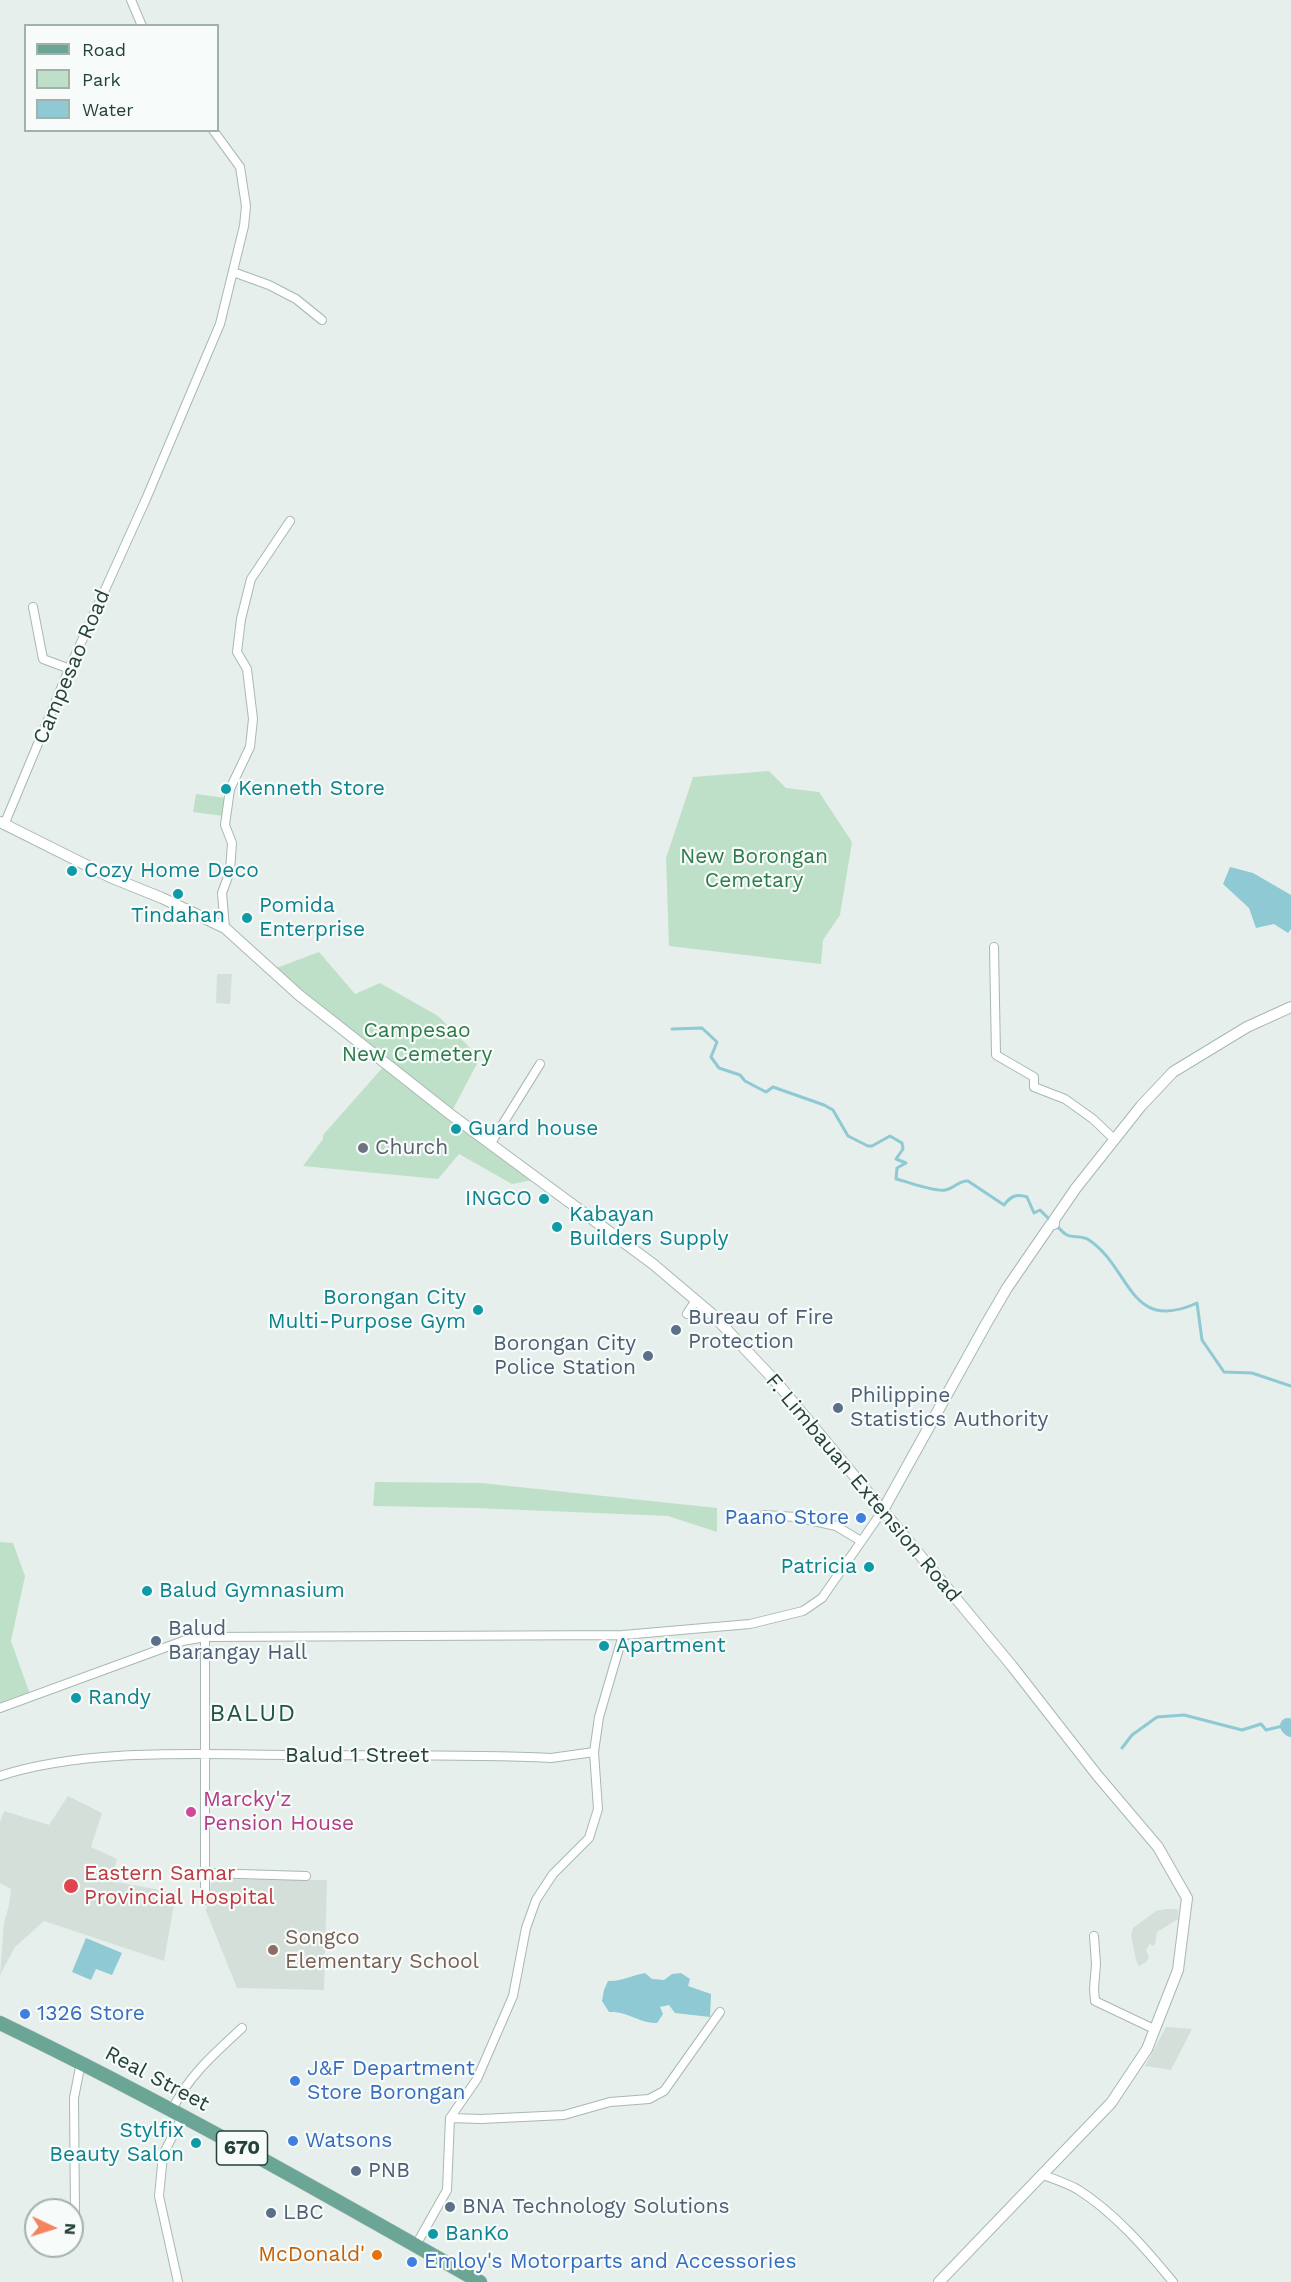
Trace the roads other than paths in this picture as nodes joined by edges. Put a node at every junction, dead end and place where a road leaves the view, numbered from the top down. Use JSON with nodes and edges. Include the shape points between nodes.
{"nodes":[{"id":1,"x":131,"y":0,"type":"edge"},
{"id":2,"x":141,"y":24,"type":"edge"},
{"id":3,"x":214,"y":132,"type":"edge"},
{"id":4,"x":233,"y":272,"type":"junction"},
{"id":5,"x":322,"y":320,"type":"dead end"},
{"id":6,"x":290,"y":521,"type":"dead end"},
{"id":7,"x":33,"y":607,"type":"dead end"},
{"id":8,"x":70,"y":669,"type":"junction"},
{"id":9,"x":2,"y":824,"type":"edge"},
{"id":10,"x":0,"y":836,"type":"edge"},
{"id":11,"x":225,"y":928,"type":"junction"},
{"id":12,"x":994,"y":947,"type":"dead end"},
{"id":13,"x":1291,"y":1007,"type":"edge"},
{"id":14,"x":540,"y":1064,"type":"dead end"},
{"id":15,"x":1114,"y":1140,"type":"junction"},
{"id":16,"x":491,"y":1143,"type":"junction"},
{"id":17,"x":696,"y":1300,"type":"junction"},
{"id":18,"x":687,"y":1314,"type":"dead end"},
{"id":19,"x":883,"y":1510,"type":"junction"},
{"id":20,"x":764,"y":1515,"type":"dead end"},
{"id":21,"x":861,"y":1541,"type":"junction"},
{"id":22,"x":623,"y":1635,"type":"junction"},
{"id":23,"x":206,"y":1637,"type":"junction"},
{"id":24,"x":0,"y":1708,"type":"edge"},
{"id":25,"x":594,"y":1752,"type":"junction"},
{"id":26,"x":205,"y":1755,"type":"junction"},
{"id":27,"x":0,"y":1776,"type":"edge"},
{"id":28,"x":206,"y":1873,"type":"junction"},
{"id":29,"x":306,"y":1876,"type":"dead end"},
{"id":30,"x":205,"y":1900,"type":"dead end"},
{"id":31,"x":1094,"y":1936,"type":"dead end"},
{"id":32,"x":720,"y":2012,"type":"dead end"},
{"id":33,"x":0,"y":2024,"type":"edge"},
{"id":34,"x":242,"y":2028,"type":"dead end"},
{"id":35,"x":1154,"y":2029,"type":"junction"},
{"id":36,"x":81,"y":2062,"type":"junction"},
{"id":37,"x":177,"y":2113,"type":"junction"},
{"id":38,"x":450,"y":2118,"type":"junction"},
{"id":39,"x":1043,"y":2175,"type":"junction"},
{"id":40,"x":75,"y":2198,"type":"edge"},
{"id":41,"x":416,"y":2245,"type":"junction"},
{"id":42,"x":178,"y":2282,"type":"edge"},
{"id":43,"x":480,"y":2282,"type":"edge"},
{"id":44,"x":939,"y":2282,"type":"edge"},
{"id":45,"x":1173,"y":2282,"type":"edge"}],
"edges":[{"from":1,"to":2,"type":"street"},
{"from":3,"to":4,"type":"street","name":"Campesao Road","via":[[240,167],[244,188],[244,226]]},
{"from":4,"to":5,"type":"street","via":[[296,299]]},
{"from":4,"to":8,"type":"street","name":"Campesao Road","via":[[220,324]]},
{"from":6,"to":11,"type":"street","via":[[251,579],[241,618],[237,652],[247,669],[253,719],[250,747],[230,789],[225,825],[231,843],[230,871],[222,892]]},
{"from":7,"to":8,"type":"street","via":[[43,659]]},
{"from":8,"to":9,"type":"street","name":"Campesao Road"},
{"from":9,"to":10,"type":"street","name":"Campesao Road"},
{"from":9,"to":11,"type":"street","name":"F. Limbauan Extension Road"},
{"from":11,"to":16,"type":"street","name":"F. Limbauan Extension Road","via":[[299,995]]},
{"from":12,"to":15,"type":"street","via":[[996,1055],[1034,1077],[1034,1087],[1065,1099],[1093,1119]]},
{"from":13,"to":15,"type":"street","via":[[1248,1027],[1173,1072]]},
{"from":14,"to":16,"type":"street"},
{"from":15,"to":19,"type":"street","via":[[1007,1288]]},
{"from":16,"to":17,"type":"street","name":"F. Limbauan Extension Road"},
{"from":17,"to":18,"type":"street"},
{"from":17,"to":19,"type":"street","name":"F. Limbauan Extension Road","via":[[778,1384]]},
{"from":19,"to":21,"type":"street"},
{"from":19,"to":35,"type":"street","name":"F. Limbauan Extension Road","via":[[1158,1847],[1187,1898],[1178,1970]]},
{"from":20,"to":21,"type":"street","via":[[836,1526]]},
{"from":21,"to":22,"type":"street","via":[[822,1598],[803,1611],[750,1624]]},
{"from":22,"to":23,"type":"street"},
{"from":22,"to":25,"type":"street","via":[[599,1717]]},
{"from":23,"to":24,"type":"street","via":[[183,1641]]},
{"from":23,"to":26,"type":"street"},
{"from":25,"to":26,"type":"street","name":"Balud 1 Street","via":[[551,1758]]},
{"from":25,"to":38,"type":"street","via":[[598,1809],[589,1838],[553,1874],[536,1900],[526,1928],[513,1996],[477,2079]]},
{"from":26,"to":27,"type":"street","name":"Balud 1 Street","via":[[88,1758]]},
{"from":26,"to":28,"type":"street"},
{"from":28,"to":29,"type":"street"},
{"from":28,"to":30,"type":"street"},
{"from":31,"to":35,"type":"street","via":[[1095,2001]]},
{"from":32,"to":38,"type":"street","via":[[664,2091],[649,2099],[610,2102],[564,2115]]},
{"from":33,"to":36,"type":"main road","name":"Real Street","number":"670"},
{"from":34,"to":37,"type":"street","via":[[189,2081]]},
{"from":35,"to":39,"type":"street","name":"F. Limbauan Extension Road","via":[[1147,2049],[1111,2103]]},
{"from":36,"to":37,"type":"main road","name":"Real Street","number":"670"},
{"from":36,"to":40,"type":"street","via":[[74,2098]]},
{"from":37,"to":41,"type":"main road","name":"Real Street","number":"670"},
{"from":37,"to":42,"type":"street","via":[[163,2155],[159,2196]]},
{"from":38,"to":41,"type":"street","via":[[447,2190]]},
{"from":39,"to":44,"type":"street","name":"F. Limbauan Extension Road"},
{"from":39,"to":45,"type":"street","via":[[1076,2189],[1110,2215]]},
{"from":41,"to":43,"type":"main road","name":"Real Street","number":"670"}]}
